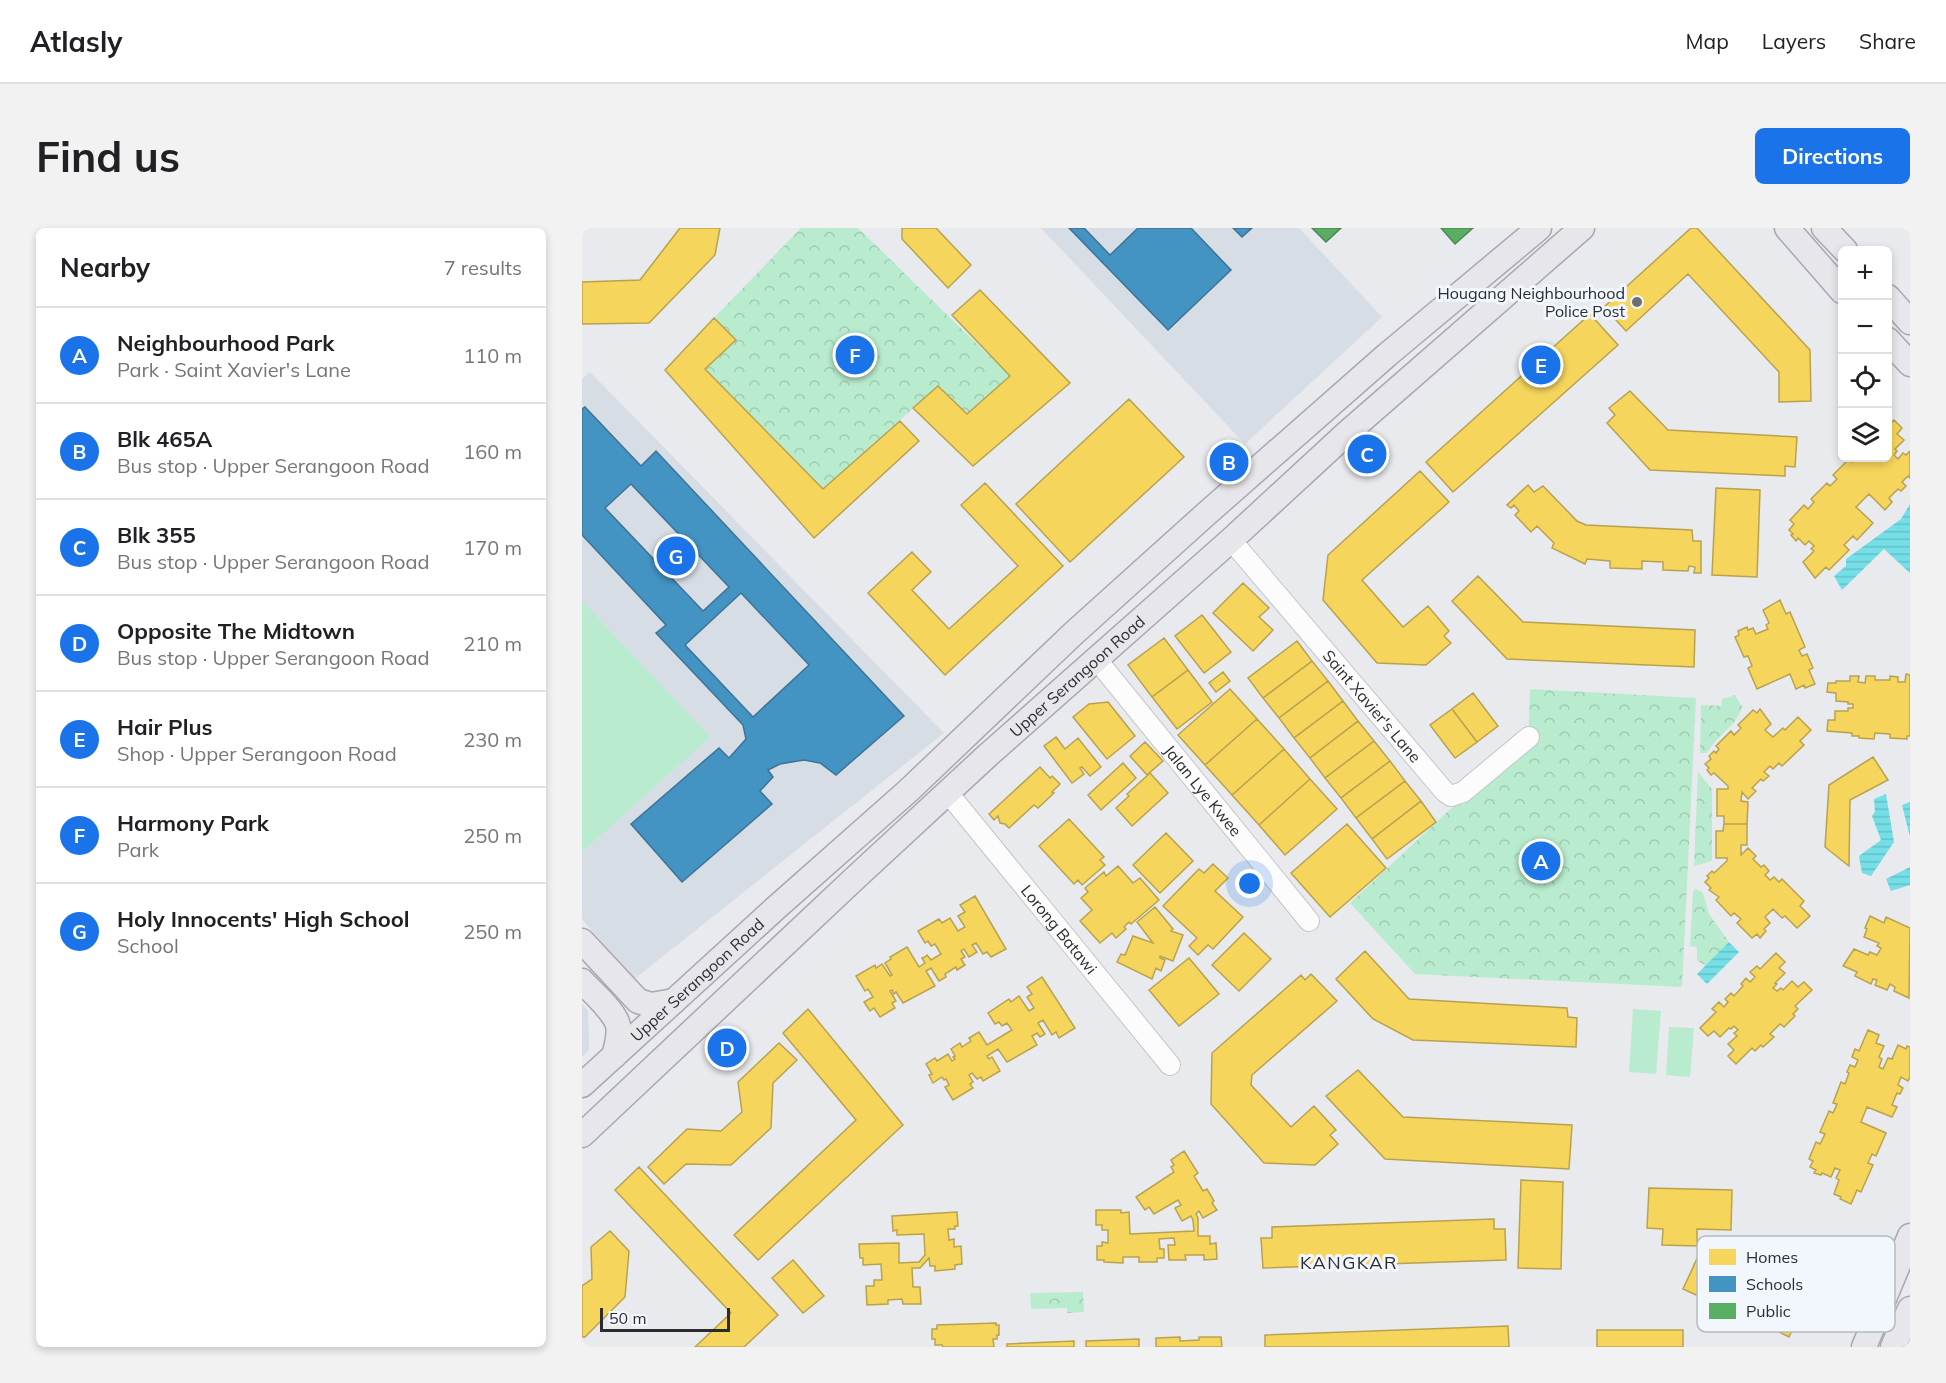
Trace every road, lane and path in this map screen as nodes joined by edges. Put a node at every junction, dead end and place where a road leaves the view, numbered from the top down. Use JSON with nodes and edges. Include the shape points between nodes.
{"nodes":[{"id":1,"x":1539,"y":228,"type":"edge"},
{"id":2,"x":1582,"y":228,"type":"edge"},
{"id":3,"x":1787,"y":228,"type":"edge"},
{"id":4,"x":1824,"y":228,"type":"edge"},
{"id":5,"x":1841,"y":246,"type":"edge"},
{"id":6,"x":1838,"y":286,"type":"edge"},
{"id":7,"x":1890,"y":300,"type":"edge"},
{"id":8,"x":1910,"y":322,"type":"edge"},
{"id":9,"x":1892,"y":345,"type":"edge"},
{"id":10,"x":1910,"y":364,"type":"edge"},
{"id":11,"x":1231,"y":540,"type":"junction"},
{"id":12,"x":1097,"y":660,"type":"junction"},
{"id":13,"x":1529,"y":737,"type":"dead end"},
{"id":14,"x":948,"y":793,"type":"junction"},
{"id":15,"x":1309,"y":921,"type":"dead end"},
{"id":16,"x":582,"y":941,"type":"edge"},
{"id":17,"x":582,"y":981,"type":"edge"},
{"id":18,"x":674,"y":1001,"type":"junction"},
{"id":19,"x":614,"y":1056,"type":"junction"},
{"id":20,"x":1170,"y":1065,"type":"dead end"},
{"id":21,"x":582,"y":1085,"type":"edge"},
{"id":22,"x":582,"y":1135,"type":"edge"},
{"id":23,"x":1910,"y":1236,"type":"edge"},
{"id":24,"x":1895,"y":1272,"type":"edge"},
{"id":25,"x":1910,"y":1309,"type":"edge"},
{"id":26,"x":1870,"y":1332,"type":"edge"},
{"id":27,"x":1864,"y":1347,"type":"edge"},
{"id":28,"x":1893,"y":1347,"type":"edge"}],
"edges":[{"from":1,"to":18,"type":"main road","name":"Upper Serangoon Road","via":[[1205,515],[908,791]]},
{"from":2,"to":11,"type":"main road","name":"Upper Serangoon Road"},
{"from":3,"to":6,"type":"main road"},
{"from":4,"to":5,"type":"main road"},
{"from":7,"to":8,"type":"main road"},
{"from":9,"to":10,"type":"main road"},
{"from":11,"to":12,"type":"main road","name":"Upper Serangoon Road"},
{"from":11,"to":13,"type":"street","name":"Saint Xavier's Lane","via":[[1451,796],[1463,792]]},
{"from":12,"to":14,"type":"main road","name":"Upper Serangoon Road"},
{"from":12,"to":15,"type":"street","name":"Jalan Lye Kwee"},
{"from":14,"to":20,"type":"street","name":"Lorong Batawi"},
{"from":14,"to":22,"type":"main road","name":"Upper Serangoon Road"},
{"from":16,"to":18,"type":"main road","via":[[638,1001],[651,1005]]},
{"from":17,"to":19,"type":"main road","via":[[617,1023]]},
{"from":18,"to":19,"type":"main road","name":"Upper Serangoon Road"},
{"from":19,"to":21,"type":"main road","name":"Upper Serangoon Road"},
{"from":23,"to":24,"type":"main road"},
{"from":25,"to":28,"type":"main road"},
{"from":26,"to":27,"type":"main road"}]}
